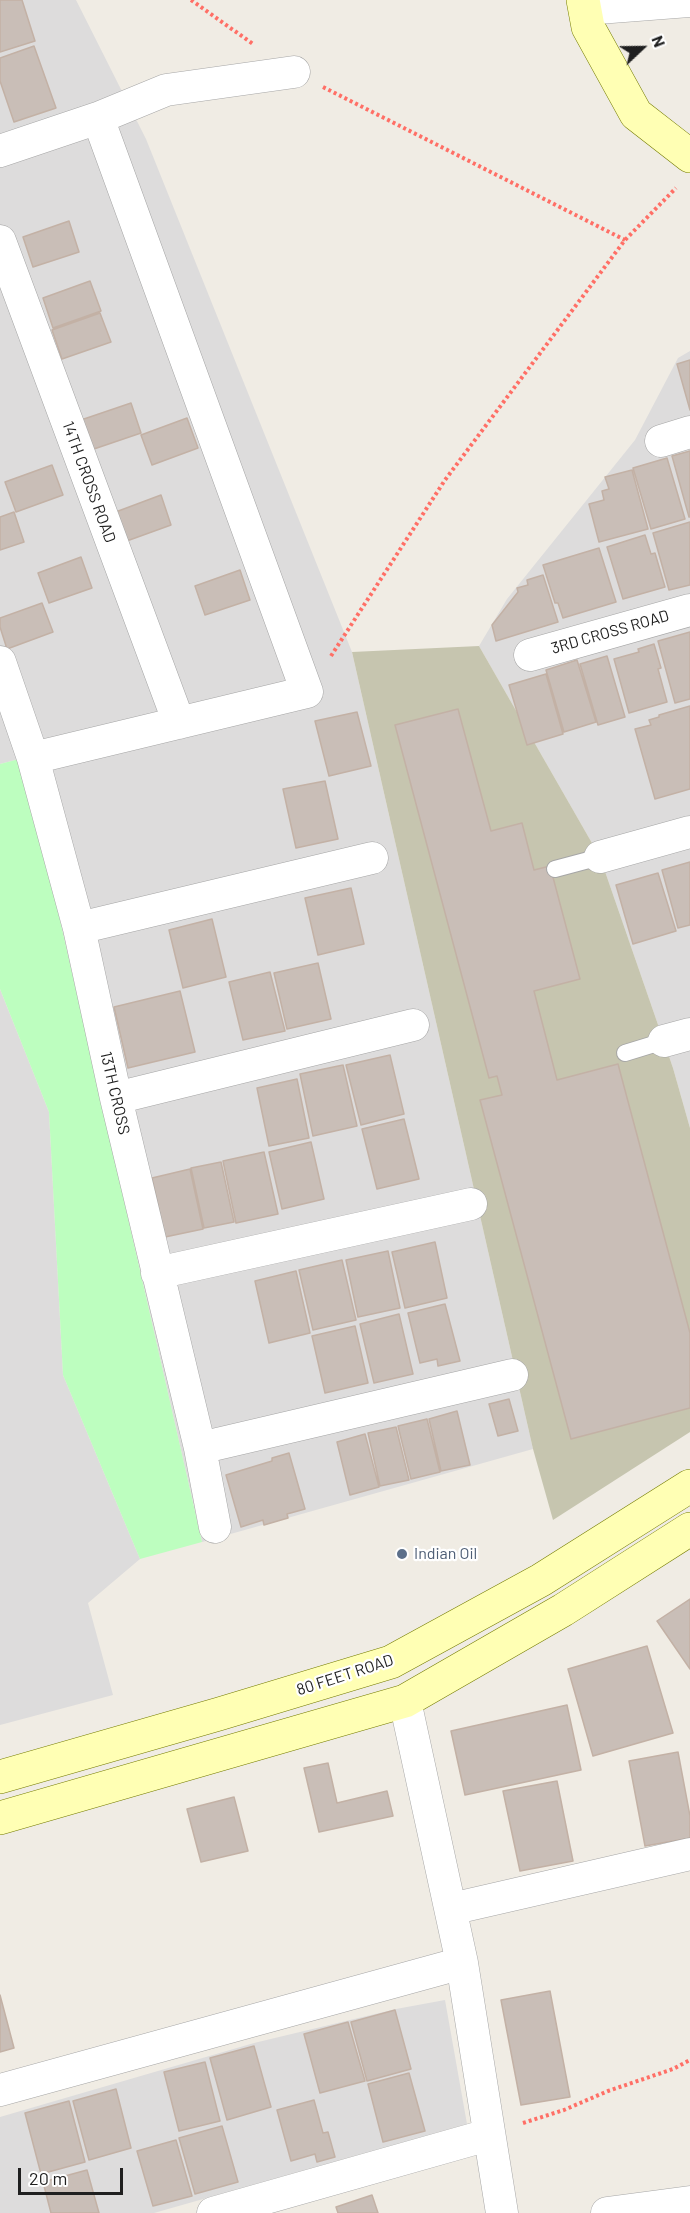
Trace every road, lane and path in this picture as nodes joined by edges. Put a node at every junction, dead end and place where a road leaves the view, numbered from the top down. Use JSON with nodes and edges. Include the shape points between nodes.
{"nodes":[{"id":1,"x":191,"y":0,"type":"edge"},
{"id":2,"x":690,"y":1,"type":"edge"},
{"id":3,"x":584,"y":4,"type":"edge"},
{"id":4,"x":294,"y":72,"type":"junction"},
{"id":5,"x":98,"y":118,"type":"junction"},
{"id":6,"x":0,"y":152,"type":"edge"},
{"id":7,"x":686,"y":169,"type":"edge"},
{"id":8,"x":625,"y":240,"type":"junction"},
{"id":9,"x":0,"y":241,"type":"edge"},
{"id":10,"x":690,"y":610,"type":"edge"},
{"id":11,"x":530,"y":655,"type":"dead end"},
{"id":12,"x":0,"y":662,"type":"edge"},
{"id":13,"x":307,"y":692,"type":"junction"},
{"id":14,"x":179,"y":723,"type":"junction"},
{"id":15,"x":33,"y":758,"type":"junction"},
{"id":16,"x":690,"y":832,"type":"edge"},
{"id":17,"x":600,"y":857,"type":"joint"},
{"id":18,"x":372,"y":858,"type":"dead end"},
{"id":19,"x":555,"y":869,"type":"dead end"},
{"id":20,"x":79,"y":928,"type":"junction"},
{"id":21,"x":413,"y":1025,"type":"dead end"},
{"id":22,"x":677,"y":1037,"type":"edge"},
{"id":23,"x":624,"y":1053,"type":"dead end"},
{"id":24,"x":116,"y":1098,"type":"junction"},
{"id":25,"x":471,"y":1204,"type":"dead end"},
{"id":26,"x":157,"y":1273,"type":"junction"},
{"id":27,"x":512,"y":1375,"type":"dead end"},
{"id":28,"x":200,"y":1448,"type":"junction"},
{"id":29,"x":690,"y":1486,"type":"edge"},
{"id":30,"x":215,"y":1527,"type":"dead end"},
{"id":31,"x":690,"y":1529,"type":"edge"},
{"id":32,"x":541,"y":1580,"type":"junction"},
{"id":33,"x":563,"y":1611,"type":"junction"},
{"id":34,"x":405,"y":1701,"type":"junction"},
{"id":35,"x":0,"y":1777,"type":"edge"},
{"id":36,"x":0,"y":1818,"type":"edge"},
{"id":37,"x":690,"y":1854,"type":"edge"},
{"id":38,"x":451,"y":1909,"type":"junction"},
{"id":39,"x":462,"y":1963,"type":"junction"},
{"id":40,"x":690,"y":2060,"type":"edge"},
{"id":41,"x":0,"y":2090,"type":"edge"},
{"id":42,"x":488,"y":2135,"type":"junction"},
{"id":43,"x":690,"y":2202,"type":"edge"},
{"id":44,"x":213,"y":2213,"type":"edge"},
{"id":45,"x":502,"y":2213,"type":"edge"},
{"id":46,"x":607,"y":2213,"type":"edge"}],
"edges":[{"from":1,"to":4,"type":"path"},
{"from":2,"to":3,"type":"street"},
{"from":3,"to":7,"type":"main road","via":[[588,27],[636,114]]},
{"from":4,"to":5,"type":"street","via":[[166,90]]},
{"from":4,"to":8,"type":"path"},
{"from":5,"to":6,"type":"street"},
{"from":5,"to":13,"type":"street"},
{"from":7,"to":8,"type":"path"},
{"from":8,"to":13,"type":"path","via":[[445,480]]},
{"from":9,"to":14,"type":"street","name":"14TH CROSS ROAD"},
{"from":10,"to":11,"type":"street","name":"3RD CROSS ROAD"},
{"from":12,"to":15,"type":"street","name":"13TH CROSS"},
{"from":13,"to":14,"type":"street"},
{"from":14,"to":15,"type":"street"},
{"from":15,"to":20,"type":"street","name":"13TH CROSS"},
{"from":16,"to":17,"type":"street"},
{"from":17,"to":19,"type":"lane"},
{"from":18,"to":20,"type":"street"},
{"from":20,"to":24,"type":"street","name":"13TH CROSS"},
{"from":21,"to":24,"type":"street"},
{"from":22,"to":23,"type":"lane"},
{"from":24,"to":26,"type":"street","name":"13TH CROSS"},
{"from":25,"to":26,"type":"street"},
{"from":26,"to":28,"type":"street","name":"13TH CROSS"},
{"from":27,"to":28,"type":"street"},
{"from":28,"to":30,"type":"street","name":"13TH CROSS"},
{"from":29,"to":32,"type":"main road","name":"80 FEET ROAD"},
{"from":31,"to":33,"type":"main road"},
{"from":32,"to":33,"type":"main road"},
{"from":32,"to":35,"type":"main road","name":"80 FEET ROAD","via":[[390,1662]]},
{"from":33,"to":34,"type":"main road"},
{"from":34,"to":36,"type":"main road"},
{"from":34,"to":38,"type":"street"},
{"from":37,"to":38,"type":"street"},
{"from":38,"to":39,"type":"street"},
{"from":39,"to":41,"type":"street"},
{"from":39,"to":42,"type":"street"},
{"from":40,"to":42,"type":"path","via":[[564,2110]]},
{"from":42,"to":44,"type":"street"},
{"from":42,"to":45,"type":"street"},
{"from":43,"to":46,"type":"street"}]}
